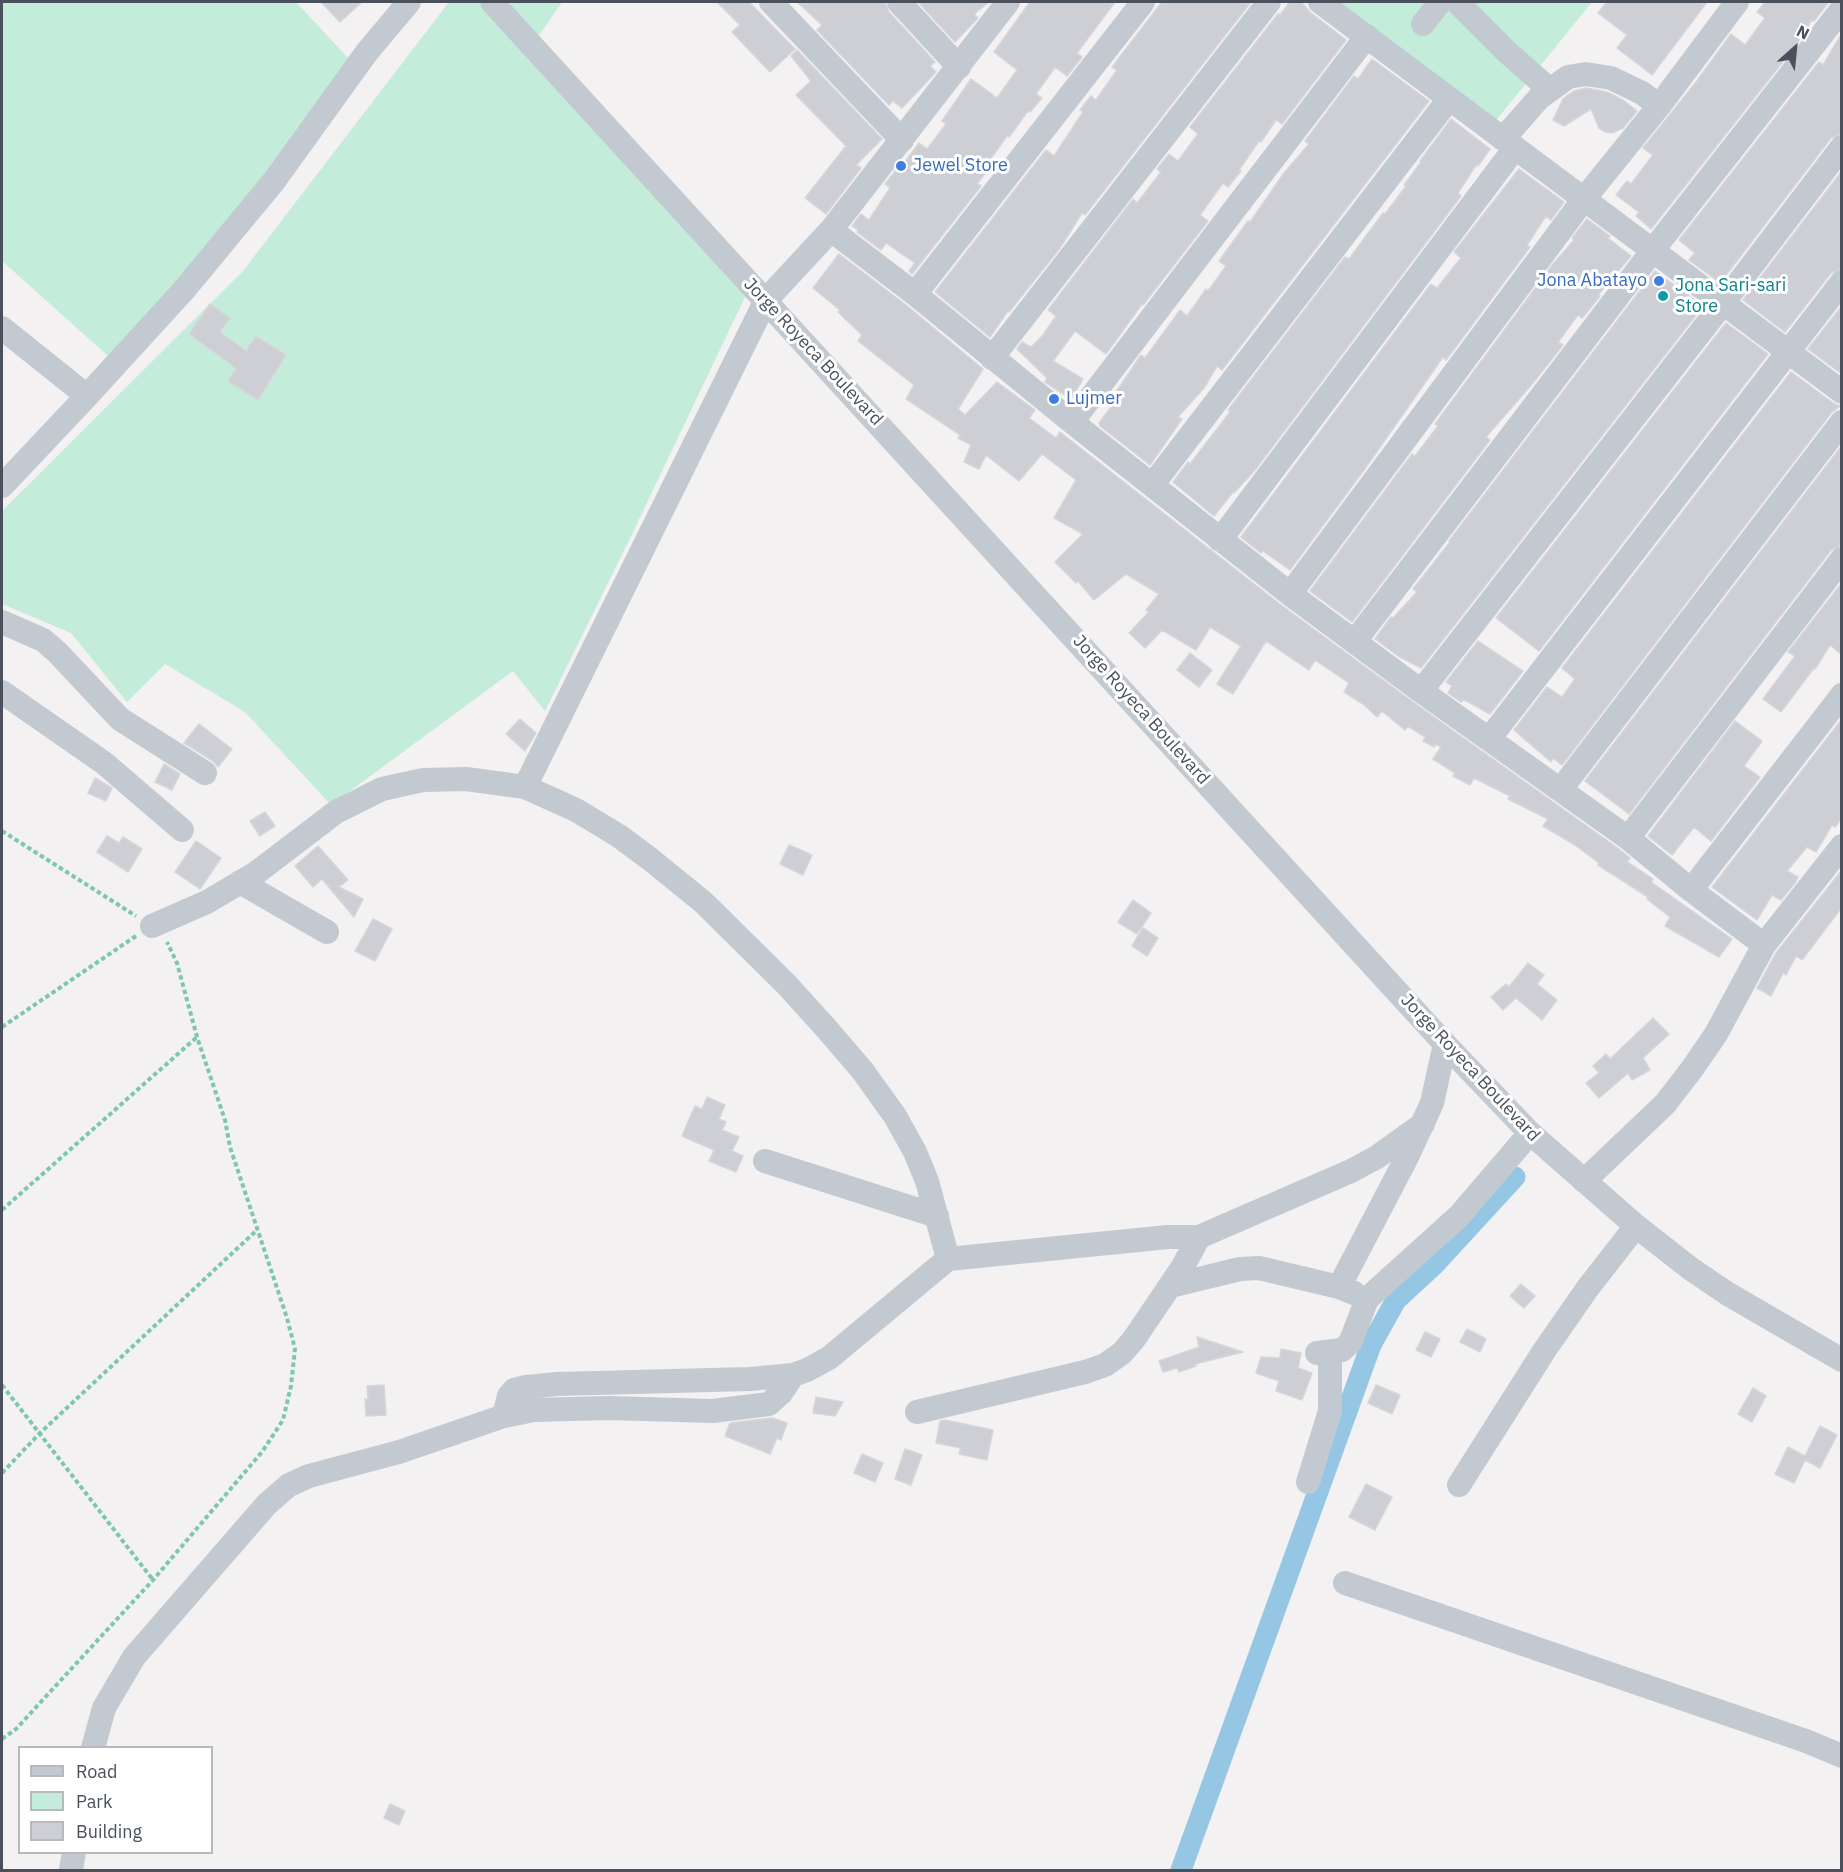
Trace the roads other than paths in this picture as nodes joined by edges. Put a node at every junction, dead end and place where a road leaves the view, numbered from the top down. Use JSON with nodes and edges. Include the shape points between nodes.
{"nodes":[{"id":1,"x":409,"y":2,"type":"edge"},
{"id":2,"x":492,"y":2,"type":"edge"},
{"id":3,"x":771,"y":2,"type":"edge"},
{"id":4,"x":899,"y":2,"type":"edge"},
{"id":5,"x":1008,"y":2,"type":"edge"},
{"id":6,"x":1143,"y":2,"type":"edge"},
{"id":7,"x":1269,"y":2,"type":"edge"},
{"id":8,"x":1320,"y":2,"type":"edge"},
{"id":9,"x":1440,"y":2,"type":"edge"},
{"id":10,"x":1457,"y":2,"type":"edge"},
{"id":11,"x":1737,"y":2,"type":"edge"},
{"id":12,"x":1842,"y":9,"type":"edge"},
{"id":13,"x":1422,"y":24,"type":"dead end"},
{"id":14,"x":1367,"y":36,"type":"junction"},
{"id":15,"x":959,"y":67,"type":"junction"},
{"id":16,"x":1549,"y":89,"type":"junction"},
{"id":17,"x":1449,"y":99,"type":"junction"},
{"id":18,"x":1659,"y":106,"type":"junction"},
{"id":19,"x":902,"y":140,"type":"junction"},
{"id":20,"x":1509,"y":143,"type":"junction"},
{"id":21,"x":1842,"y":147,"type":"edge"},
{"id":22,"x":1584,"y":199,"type":"junction"},
{"id":23,"x":831,"y":230,"type":"junction"},
{"id":24,"x":1653,"y":250,"type":"junction"},
{"id":25,"x":1842,"y":282,"type":"edge"},
{"id":26,"x":915,"y":294,"type":"junction"},
{"id":27,"x":766,"y":300,"type":"junction"},
{"id":28,"x":1724,"y":302,"type":"junction"},
{"id":29,"x":2,"y":328,"type":"edge"},
{"id":30,"x":1788,"y":352,"type":"junction"},
{"id":31,"x":992,"y":358,"type":"junction"},
{"id":32,"x":1842,"y":392,"type":"edge"},
{"id":33,"x":87,"y":396,"type":"junction"},
{"id":34,"x":1072,"y":422,"type":"junction"},
{"id":35,"x":1842,"y":422,"type":"edge"},
{"id":36,"x":1153,"y":484,"type":"junction"},
{"id":37,"x":2,"y":486,"type":"edge"},
{"id":38,"x":1220,"y":540,"type":"junction"},
{"id":39,"x":1842,"y":559,"type":"edge"},
{"id":40,"x":1290,"y":594,"type":"junction"},
{"id":41,"x":2,"y":622,"type":"edge"},
{"id":42,"x":1355,"y":641,"type":"junction"},
{"id":43,"x":1421,"y":691,"type":"junction"},
{"id":44,"x":2,"y":692,"type":"edge"},
{"id":45,"x":1842,"y":694,"type":"edge"},
{"id":46,"x":1489,"y":739,"type":"junction"},
{"id":47,"x":205,"y":773,"type":"dead end"},
{"id":48,"x":525,"y":787,"type":"junction"},
{"id":49,"x":1561,"y":789,"type":"junction"},
{"id":50,"x":182,"y":830,"type":"dead end"},
{"id":51,"x":1628,"y":838,"type":"junction"},
{"id":52,"x":1842,"y":846,"type":"edge"},
{"id":53,"x":240,"y":882,"type":"junction"},
{"id":54,"x":1691,"y":890,"type":"junction"},
{"id":55,"x":152,"y":926,"type":"road end"},
{"id":56,"x":327,"y":932,"type":"dead end"},
{"id":57,"x":1764,"y":945,"type":"junction"},
{"id":58,"x":1445,"y":1044,"type":"junction"},
{"id":59,"x":1422,"y":1124,"type":"junction"},
{"id":60,"x":1539,"y":1141,"type":"junction"},
{"id":61,"x":765,"y":1161,"type":"dead end"},
{"id":62,"x":1576,"y":1174,"type":"junction"},
{"id":63,"x":937,"y":1216,"type":"junction"},
{"id":64,"x":1636,"y":1226,"type":"junction"},
{"id":65,"x":1198,"y":1237,"type":"junction"},
{"id":66,"x":948,"y":1259,"type":"junction"},
{"id":67,"x":1170,"y":1286,"type":"junction"},
{"id":68,"x":1339,"y":1287,"type":"junction"},
{"id":69,"x":1367,"y":1299,"type":"junction"},
{"id":70,"x":1842,"y":1360,"type":"edge"},
{"id":71,"x":917,"y":1412,"type":"dead end"},
{"id":72,"x":1308,"y":1482,"type":"dead end"},
{"id":73,"x":1459,"y":1485,"type":"dead end"},
{"id":74,"x":1345,"y":1583,"type":"dead end"},
{"id":75,"x":94,"y":1746,"type":"edge"},
{"id":76,"x":1842,"y":1756,"type":"edge"},
{"id":77,"x":74,"y":1854,"type":"edge"},
{"id":78,"x":71,"y":1870,"type":"edge"}],
"edges":[{"from":1,"to":33,"type":"street","via":[[367,52],[274,181],[183,291]]},
{"from":2,"to":27,"type":"street","name":"Jorge Royeca Boulevard"},
{"from":3,"to":19,"type":"street"},
{"from":4,"to":15,"type":"street"},
{"from":5,"to":15,"type":"street"},
{"from":6,"to":26,"type":"street"},
{"from":7,"to":31,"type":"street"},
{"from":8,"to":14,"type":"street"},
{"from":9,"to":13,"type":"street"},
{"from":10,"to":16,"type":"street"},
{"from":11,"to":18,"type":"street"},
{"from":12,"to":24,"type":"street"},
{"from":14,"to":17,"type":"street"},
{"from":14,"to":34,"type":"street"},
{"from":15,"to":19,"type":"street"},
{"from":16,"to":18,"type":"street","via":[[1568,78],[1586,74],[1611,78]]},
{"from":16,"to":20,"type":"street"},
{"from":17,"to":20,"type":"street"},
{"from":17,"to":36,"type":"street"},
{"from":18,"to":22,"type":"street"},
{"from":19,"to":23,"type":"street"},
{"from":20,"to":22,"type":"street"},
{"from":20,"to":38,"type":"street"},
{"from":21,"to":28,"type":"street"},
{"from":22,"to":24,"type":"street"},
{"from":22,"to":40,"type":"street"},
{"from":23,"to":26,"type":"street"},
{"from":23,"to":27,"type":"street"},
{"from":24,"to":28,"type":"street"},
{"from":24,"to":42,"type":"street"},
{"from":25,"to":30,"type":"street"},
{"from":26,"to":31,"type":"street"},
{"from":27,"to":48,"type":"street"},
{"from":27,"to":58,"type":"street","name":"Jorge Royeca Boulevard"},
{"from":28,"to":30,"type":"street"},
{"from":28,"to":43,"type":"street"},
{"from":29,"to":33,"type":"street"},
{"from":30,"to":32,"type":"street"},
{"from":30,"to":46,"type":"street"},
{"from":31,"to":34,"type":"street"},
{"from":33,"to":37,"type":"street"},
{"from":34,"to":36,"type":"street"},
{"from":35,"to":49,"type":"street"},
{"from":36,"to":38,"type":"street"},
{"from":38,"to":40,"type":"street"},
{"from":39,"to":51,"type":"street"},
{"from":40,"to":42,"type":"street"},
{"from":41,"to":47,"type":"street","via":[[43,640],[120,719]]},
{"from":42,"to":43,"type":"street"},
{"from":43,"to":46,"type":"street"},
{"from":44,"to":50,"type":"street","via":[[104,763]]},
{"from":45,"to":54,"type":"street"},
{"from":46,"to":49,"type":"street"},
{"from":48,"to":53,"type":"street","via":[[466,779],[423,780],[382,789],[336,812]]},
{"from":48,"to":63,"type":"street","via":[[576,810],[650,859],[703,902],[786,984],[862,1070],[895,1116],[915,1152]]},
{"from":49,"to":51,"type":"street"},
{"from":51,"to":54,"type":"street"},
{"from":52,"to":57,"type":"street"},
{"from":53,"to":55,"type":"street","via":[[207,902]]},
{"from":53,"to":56,"type":"street"},
{"from":54,"to":57,"type":"street"},
{"from":57,"to":62,"type":"street","via":[[1716,1034],[1665,1104]]},
{"from":58,"to":59,"type":"street","via":[[1437,1085]]},
{"from":58,"to":60,"type":"street","name":"Jorge Royeca Boulevard"},
{"from":59,"to":65,"type":"street","via":[[1351,1171]]},
{"from":59,"to":68,"type":"street"},
{"from":60,"to":62,"type":"street","name":"Jorge Royeca Boulevard"},
{"from":60,"to":69,"type":"street"},
{"from":61,"to":63,"type":"street"},
{"from":62,"to":64,"type":"street","name":"Jorge Royeca Boulevard"},
{"from":63,"to":66,"type":"street"},
{"from":64,"to":70,"type":"street","name":"Jorge Royeca Boulevard","via":[[1728,1294]]},
{"from":64,"to":73,"type":"street","via":[[1556,1333]]},
{"from":65,"to":66,"type":"street"},
{"from":65,"to":67,"type":"street"},
{"from":66,"to":75,"type":"street","via":[[829,1358],[793,1375],[526,1387],[508,1396],[504,1416],[289,1485],[267,1504],[134,1657],[104,1708]]},
{"from":67,"to":68,"type":"street","via":[[1259,1268]]},
{"from":67,"to":71,"type":"street","via":[[1134,1339],[1105,1365]]},
{"from":68,"to":69,"type":"street"},
{"from":69,"to":72,"type":"street","via":[[1350,1343],[1342,1350],[1323,1353],[1330,1411]]},
{"from":74,"to":76,"type":"street"},
{"from":77,"to":78,"type":"street"}]}
